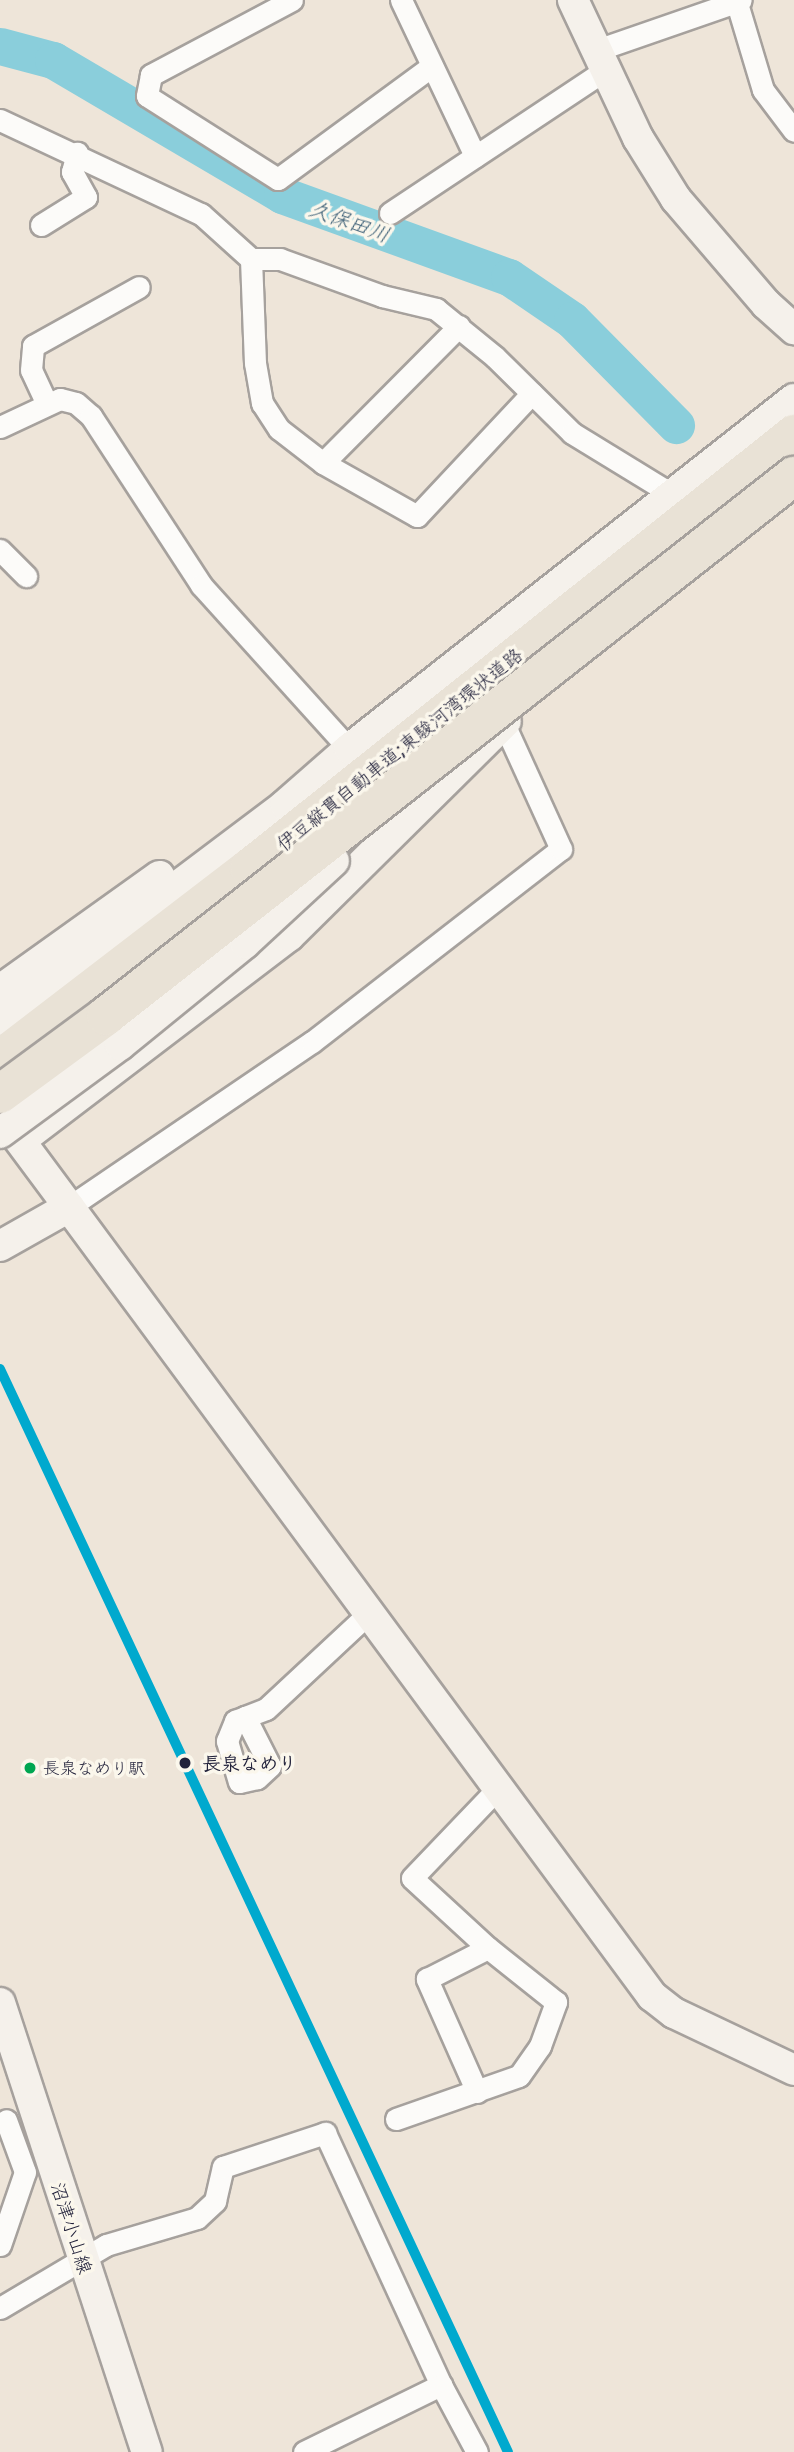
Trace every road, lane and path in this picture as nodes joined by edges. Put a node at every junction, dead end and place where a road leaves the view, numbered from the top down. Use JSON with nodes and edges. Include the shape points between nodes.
{"nodes":[{"id":1,"x":292,"y":0,"type":"edge"},
{"id":2,"x":401,"y":0,"type":"edge"},
{"id":3,"x":573,"y":0,"type":"edge"},
{"id":4,"x":738,"y":1,"type":"edge"},
{"id":5,"x":601,"y":60,"type":"junction"},
{"id":6,"x":432,"y":66,"type":"junction"},
{"id":7,"x":3,"y":126,"type":"edge"},
{"id":8,"x":794,"y":131,"type":"edge"},
{"id":9,"x":77,"y":153,"type":"junction"},
{"id":10,"x":475,"y":156,"type":"junction"},
{"id":11,"x":390,"y":213,"type":"dead end"},
{"id":12,"x":41,"y":225,"type":"dead end"},
{"id":13,"x":251,"y":259,"type":"junction"},
{"id":14,"x":139,"y":287,"type":"dead end"},
{"id":15,"x":458,"y":326,"type":"junction"},
{"id":16,"x":794,"y":329,"type":"edge"},
{"id":17,"x":532,"y":393,"type":"junction"},
{"id":18,"x":794,"y":399,"type":"edge"},
{"id":19,"x":46,"y":402,"type":"junction"},
{"id":20,"x":0,"y":427,"type":"edge"},
{"id":21,"x":794,"y":435,"type":"edge"},
{"id":22,"x":794,"y":462,"type":"edge"},
{"id":23,"x":323,"y":463,"type":"junction"},
{"id":24,"x":794,"y":476,"type":"edge"},
{"id":25,"x":673,"y":495,"type":"junction"},
{"id":26,"x":0,"y":550,"type":"edge"},
{"id":27,"x":26,"y":576,"type":"dead end"},
{"id":28,"x":546,"y":660,"type":"junction"},
{"id":29,"x":504,"y":724,"type":"junction"},
{"id":30,"x":349,"y":749,"type":"junction"},
{"id":31,"x":0,"y":990,"type":"edge"},
{"id":32,"x":106,"y":1016,"type":"junction"},
{"id":33,"x":0,"y":1020,"type":"edge"},
{"id":34,"x":0,"y":1059,"type":"edge"},
{"id":35,"x":0,"y":1094,"type":"edge"},
{"id":36,"x":0,"y":1102,"type":"edge"},
{"id":37,"x":0,"y":1114,"type":"edge"},
{"id":38,"x":10,"y":1137,"type":"edge"},
{"id":39,"x":69,"y":1207,"type":"junction"},
{"id":40,"x":0,"y":1246,"type":"edge"},
{"id":41,"x":369,"y":1614,"type":"junction"},
{"id":42,"x":245,"y":1717,"type":"dead end"},
{"id":43,"x":499,"y":1787,"type":"junction"},
{"id":44,"x":488,"y":1948,"type":"junction"},
{"id":45,"x":0,"y":2003,"type":"edge"},
{"id":46,"x":794,"y":2070,"type":"edge"},
{"id":47,"x":477,"y":2092,"type":"junction"},
{"id":48,"x":396,"y":2119,"type":"dead end"},
{"id":49,"x":6,"y":2120,"type":"dead end"},
{"id":50,"x":0,"y":2245,"type":"edge"},
{"id":51,"x":82,"y":2260,"type":"junction"},
{"id":52,"x":0,"y":2308,"type":"edge"},
{"id":53,"x":441,"y":2385,"type":"junction"},
{"id":54,"x":313,"y":2451,"type":"edge"},
{"id":55,"x":147,"y":2452,"type":"edge"},
{"id":56,"x":477,"y":2452,"type":"edge"}],
"edges":[{"from":1,"to":6,"type":"street","via":[[151,75],[147,96],[278,179]]},
{"from":2,"to":6,"type":"street"},
{"from":3,"to":5,"type":"street"},
{"from":4,"to":5,"type":"street"},
{"from":4,"to":8,"type":"street","via":[[763,90]]},
{"from":5,"to":10,"type":"street"},
{"from":5,"to":16,"type":"street","via":[[676,199],[766,304]]},
{"from":6,"to":10,"type":"street"},
{"from":7,"to":9,"type":"street"},
{"from":9,"to":12,"type":"street","via":[[72,172],[86,197]]},
{"from":9,"to":13,"type":"street","via":[[201,214]]},
{"from":10,"to":11,"type":"street"},
{"from":13,"to":15,"type":"street","via":[[280,259],[332,275],[382,296],[436,309]]},
{"from":13,"to":23,"type":"street","via":[[255,363],[262,402],[279,429]]},
{"from":14,"to":19,"type":"street","via":[[33,346],[31,370]]},
{"from":15,"to":17,"type":"street"},
{"from":15,"to":23,"type":"street"},
{"from":17,"to":23,"type":"street","via":[[417,516]]},
{"from":17,"to":25,"type":"street","via":[[572,433]]},
{"from":18,"to":25,"type":"street"},
{"from":19,"to":20,"type":"street"},
{"from":19,"to":30,"type":"street","via":[[76,402],[91,416],[201,585]]},
{"from":21,"to":34,"type":"highway","name":"伊豆縦貫自動車道;東駿河湾環状道路","via":[[250,868]]},
{"from":22,"to":28,"type":"street","via":[[616,599]]},
{"from":24,"to":32,"type":"highway","name":"伊豆縦貫自動車道;東駿河湾環状道路","bridge":true},
{"from":25,"to":30,"type":"street"},
{"from":26,"to":27,"type":"street"},
{"from":28,"to":29,"type":"street"},
{"from":28,"to":38,"type":"street","bridge":true,"via":[[245,943]]},
{"from":29,"to":38,"type":"street","via":[[289,936]]},
{"from":29,"to":39,"type":"street","via":[[561,849],[313,1042]]},
{"from":30,"to":31,"type":"street","via":[[227,825]]},
{"from":30,"to":33,"type":"street","via":[[285,805]]},
{"from":32,"to":35,"type":"highway","name":"伊豆縦貫自動車道;東駿河湾環状道路","bridge":true},
{"from":32,"to":36,"type":"highway","bridge":true},
{"from":37,"to":38,"type":"street"},
{"from":38,"to":39,"type":"street"},
{"from":39,"to":40,"type":"street"},
{"from":39,"to":41,"type":"street"},
{"from":41,"to":42,"type":"street","via":[[266,1709]]},
{"from":41,"to":43,"type":"street"},
{"from":43,"to":44,"type":"street","via":[[412,1878]]},
{"from":43,"to":46,"type":"street","via":[[652,1996],[674,2013]]},
{"from":44,"to":47,"type":"street","via":[[427,1979]]},
{"from":44,"to":47,"type":"street","via":[[556,2002],[540,2046],[519,2076]]},
{"from":45,"to":51,"type":"street","name":"沼津小山線"},
{"from":47,"to":48,"type":"street"},
{"from":49,"to":50,"type":"street","via":[[25,2172]]},
{"from":51,"to":52,"type":"street"},
{"from":51,"to":53,"type":"street","via":[[106,2245],[197,2218],[215,2201],[223,2167],[325,2133]]},
{"from":51,"to":55,"type":"street","name":"沼津小山線"},
{"from":53,"to":54,"type":"street"},
{"from":53,"to":56,"type":"street"}]}
